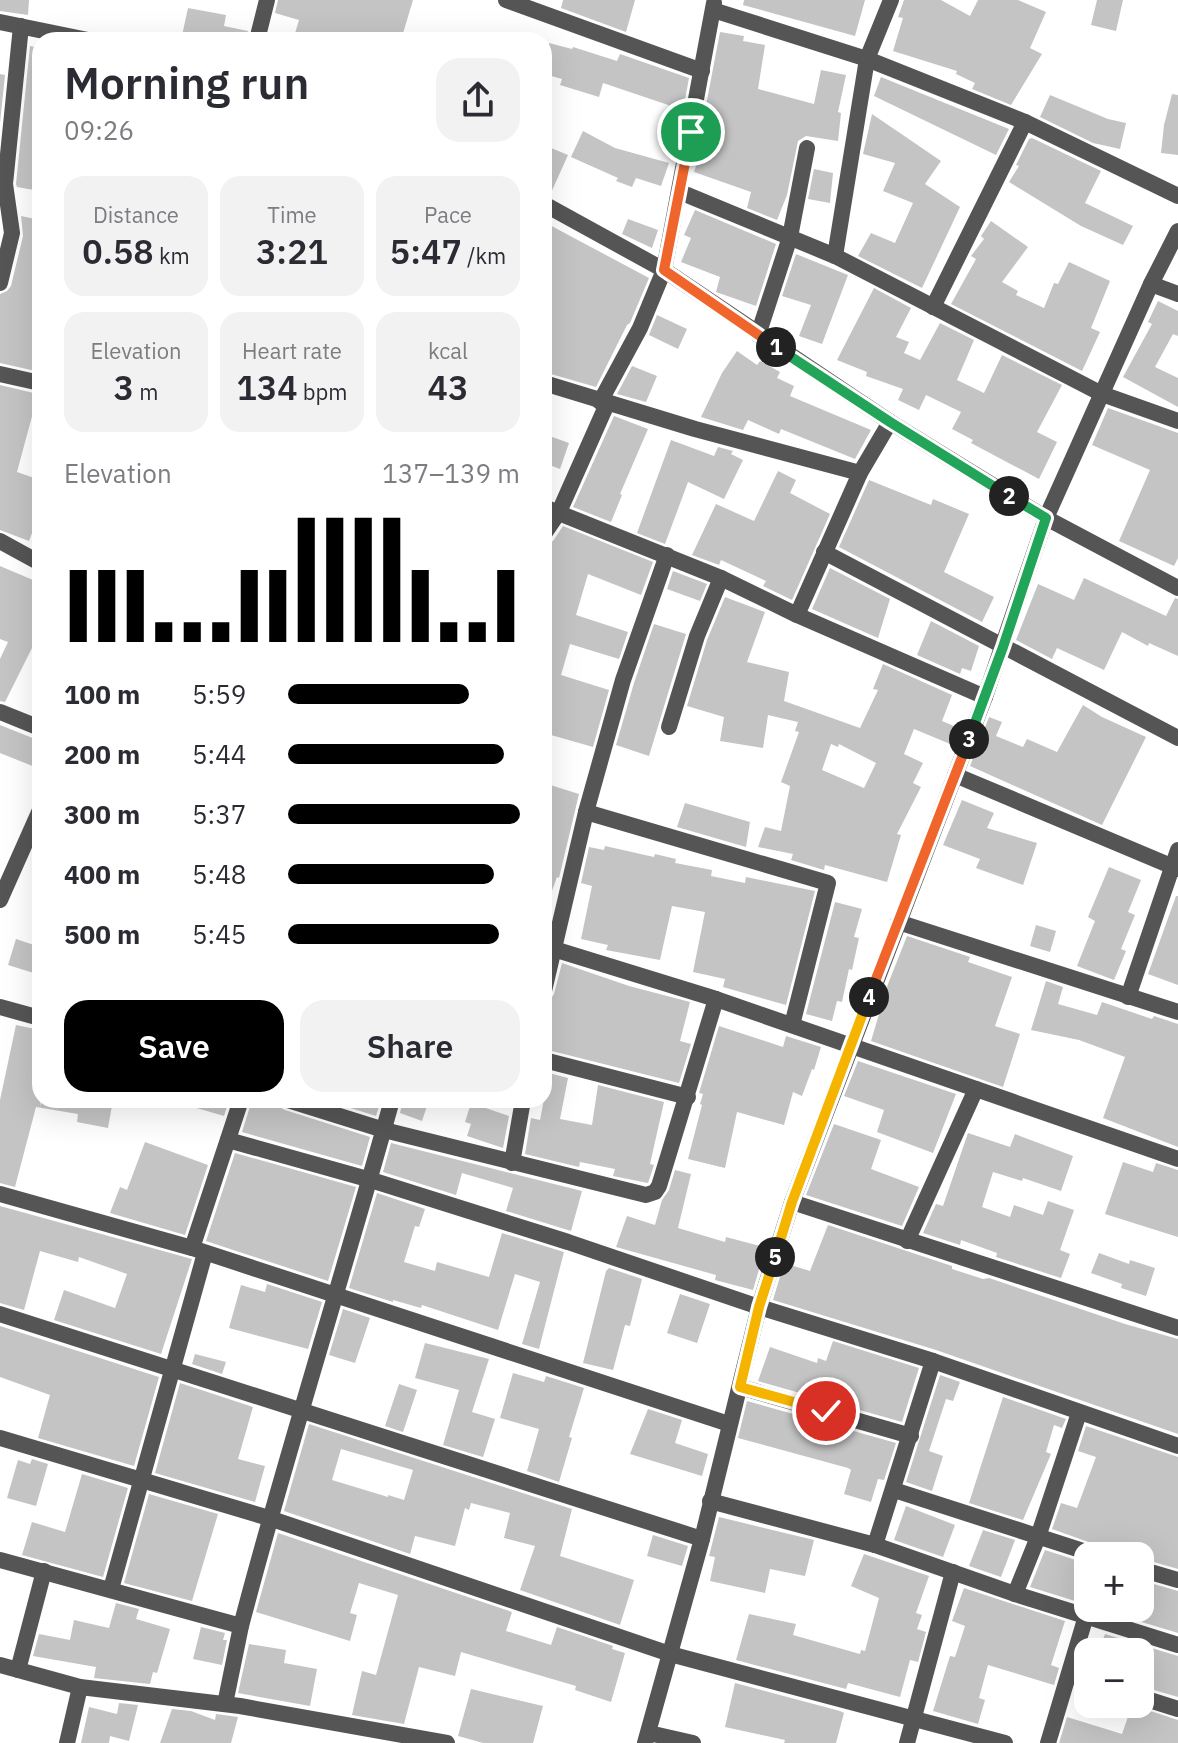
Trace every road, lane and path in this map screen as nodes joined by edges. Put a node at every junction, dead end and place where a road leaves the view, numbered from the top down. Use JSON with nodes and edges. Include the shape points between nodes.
{"nodes":[{"id":1,"x":267,"y":0,"type":"edge"},
{"id":2,"x":506,"y":0,"type":"edge"},
{"id":3,"x":891,"y":0,"type":"edge"},
{"id":4,"x":714,"y":5,"type":"edge"},
{"id":5,"x":0,"y":22,"type":"edge"},
{"id":6,"x":21,"y":26,"type":"junction"},
{"id":7,"x":50,"y":32,"type":"edge"},
{"id":8,"x":259,"y":32,"type":"edge"},
{"id":9,"x":867,"y":59,"type":"junction"},
{"id":10,"x":702,"y":71,"type":"junction"},
{"id":11,"x":1025,"y":122,"type":"junction"},
{"id":12,"x":807,"y":148,"type":"dead end"},
{"id":13,"x":680,"y":192,"type":"junction"},
{"id":14,"x":1178,"y":196,"type":"edge"},
{"id":15,"x":552,"y":208,"type":"edge"},
{"id":16,"x":1178,"y":231,"type":"edge"},
{"id":17,"x":790,"y":237,"type":"junction"},
{"id":18,"x":835,"y":256,"type":"junction"},
{"id":19,"x":664,"y":270,"type":"junction"},
{"id":20,"x":0,"y":283,"type":"edge"},
{"id":21,"x":1151,"y":284,"type":"junction"},
{"id":22,"x":1178,"y":294,"type":"edge"},
{"id":23,"x":933,"y":307,"type":"junction"},
{"id":24,"x":758,"y":335,"type":"junction"},
{"id":25,"x":0,"y":374,"type":"edge"},
{"id":26,"x":32,"y":381,"type":"edge"},
{"id":27,"x":552,"y":386,"type":"edge"},
{"id":28,"x":1102,"y":394,"type":"junction"},
{"id":29,"x":604,"y":403,"type":"junction"},
{"id":30,"x":1178,"y":421,"type":"edge"},
{"id":31,"x":890,"y":422,"type":"junction"},
{"id":32,"x":860,"y":473,"type":"junction"},
{"id":33,"x":552,"y":509,"type":"edge"},
{"id":34,"x":1046,"y":518,"type":"junction"},
{"id":35,"x":0,"y":541,"type":"edge"},
{"id":36,"x":824,"y":552,"type":"junction"},
{"id":37,"x":667,"y":555,"type":"junction"},
{"id":38,"x":32,"y":559,"type":"edge"},
{"id":39,"x":721,"y":578,"type":"junction"},
{"id":40,"x":1178,"y":588,"type":"edge"},
{"id":41,"x":797,"y":615,"type":"junction"},
{"id":42,"x":1003,"y":647,"type":"junction"},
{"id":43,"x":985,"y":697,"type":"junction"},
{"id":44,"x":0,"y":712,"type":"edge"},
{"id":45,"x":32,"y":725,"type":"edge"},
{"id":46,"x":669,"y":727,"type":"dead end"},
{"id":47,"x":1178,"y":738,"type":"edge"},
{"id":48,"x":955,"y":775,"type":"junction"},
{"id":49,"x":586,"y":812,"type":"junction"},
{"id":50,"x":32,"y":828,"type":"edge"},
{"id":51,"x":1178,"y":850,"type":"edge"},
{"id":52,"x":1175,"y":868,"type":"edge"},
{"id":53,"x":0,"y":900,"type":"edge"},
{"id":54,"x":898,"y":922,"type":"junction"},
{"id":55,"x":552,"y":933,"type":"edge"},
{"id":56,"x":552,"y":948,"type":"edge"},
{"id":57,"x":1128,"y":997,"type":"junction"},
{"id":58,"x":716,"y":999,"type":"junction"},
{"id":59,"x":0,"y":1007,"type":"edge"},
{"id":60,"x":1178,"y":1012,"type":"edge"},
{"id":61,"x":32,"y":1016,"type":"edge"},
{"id":62,"x":792,"y":1025,"type":"junction"},
{"id":63,"x":849,"y":1048,"type":"junction"},
{"id":64,"x":552,"y":1062,"type":"edge"},
{"id":65,"x":976,"y":1089,"type":"junction"},
{"id":66,"x":688,"y":1097,"type":"junction"},
{"id":67,"x":238,"y":1108,"type":"edge"},
{"id":68,"x":314,"y":1108,"type":"edge"},
{"id":69,"x":390,"y":1108,"type":"edge"},
{"id":70,"x":522,"y":1108,"type":"edge"},
{"id":71,"x":384,"y":1130,"type":"junction"},
{"id":72,"x":228,"y":1140,"type":"junction"},
{"id":73,"x":1178,"y":1159,"type":"edge"},
{"id":74,"x":512,"y":1163,"type":"junction"},
{"id":75,"x":371,"y":1180,"type":"junction"},
{"id":76,"x":0,"y":1194,"type":"edge"},
{"id":77,"x":792,"y":1202,"type":"junction"},
{"id":78,"x":907,"y":1241,"type":"junction"},
{"id":79,"x":199,"y":1250,"type":"junction"},
{"id":80,"x":335,"y":1297,"type":"junction"},
{"id":81,"x":759,"y":1307,"type":"junction"},
{"id":82,"x":0,"y":1314,"type":"edge"},
{"id":83,"x":1178,"y":1328,"type":"edge"},
{"id":84,"x":933,"y":1361,"type":"junction"},
{"id":85,"x":172,"y":1368,"type":"junction"},
{"id":86,"x":740,"y":1387,"type":"junction"},
{"id":87,"x":304,"y":1410,"type":"junction"},
{"id":88,"x":1079,"y":1413,"type":"junction"},
{"id":89,"x":729,"y":1424,"type":"junction"},
{"id":90,"x":911,"y":1436,"type":"junction"},
{"id":91,"x":0,"y":1438,"type":"edge"},
{"id":92,"x":1178,"y":1446,"type":"edge"},
{"id":93,"x":141,"y":1480,"type":"junction"},
{"id":94,"x":894,"y":1490,"type":"junction"},
{"id":95,"x":710,"y":1501,"type":"junction"},
{"id":96,"x":269,"y":1518,"type":"junction"},
{"id":97,"x":1038,"y":1537,"type":"junction"},
{"id":98,"x":702,"y":1539,"type":"junction"},
{"id":99,"x":875,"y":1545,"type":"junction"},
{"id":100,"x":1074,"y":1548,"type":"edge"},
{"id":101,"x":0,"y":1560,"type":"edge"},
{"id":102,"x":44,"y":1571,"type":"junction"},
{"id":103,"x":953,"y":1572,"type":"junction"},
{"id":104,"x":1154,"y":1573,"type":"edge"},
{"id":105,"x":1178,"y":1580,"type":"edge"},
{"id":106,"x":111,"y":1589,"type":"junction"},
{"id":107,"x":1015,"y":1594,"type":"junction"},
{"id":108,"x":1074,"y":1612,"type":"edge"},
{"id":109,"x":1084,"y":1622,"type":"edge"},
{"id":110,"x":1105,"y":1622,"type":"edge"},
{"id":111,"x":241,"y":1626,"type":"junction"},
{"id":112,"x":1178,"y":1645,"type":"edge"},
{"id":113,"x":670,"y":1654,"type":"junction"},
{"id":114,"x":0,"y":1665,"type":"edge"},
{"id":115,"x":18,"y":1670,"type":"junction"},
{"id":116,"x":1069,"y":1675,"type":"junction"},
{"id":117,"x":1074,"y":1677,"type":"edge"},
{"id":118,"x":80,"y":1687,"type":"junction"},
{"id":119,"x":1154,"y":1701,"type":"edge"},
{"id":120,"x":225,"y":1704,"type":"junction"},
{"id":121,"x":1178,"y":1709,"type":"edge"},
{"id":122,"x":915,"y":1718,"type":"junction"},
{"id":123,"x":647,"y":1738,"type":"edge"},
{"id":124,"x":67,"y":1743,"type":"edge"},
{"id":125,"x":447,"y":1743,"type":"edge"},
{"id":126,"x":693,"y":1743,"type":"edge"},
{"id":127,"x":907,"y":1743,"type":"edge"},
{"id":128,"x":1005,"y":1743,"type":"edge"},
{"id":129,"x":1048,"y":1743,"type":"edge"}],
"edges":[{"from":1,"to":8,"type":"street"},
{"from":2,"to":10,"type":"street"},
{"from":3,"to":9,"type":"street"},
{"from":4,"to":9,"type":"street"},
{"from":4,"to":10,"type":"street"},
{"from":5,"to":6,"type":"street"},
{"from":6,"to":7,"type":"street"},
{"from":6,"to":20,"type":"street","via":[[5,184],[12,233]]},
{"from":9,"to":11,"type":"street"},
{"from":9,"to":18,"type":"street"},
{"from":10,"to":13,"type":"street"},
{"from":11,"to":14,"type":"street"},
{"from":11,"to":23,"type":"street"},
{"from":12,"to":17,"type":"street"},
{"from":13,"to":17,"type":"street"},
{"from":13,"to":19,"type":"street"},
{"from":15,"to":19,"type":"street"},
{"from":16,"to":21,"type":"street"},
{"from":17,"to":18,"type":"street"},
{"from":17,"to":24,"type":"street"},
{"from":18,"to":23,"type":"street"},
{"from":19,"to":24,"type":"street"},
{"from":19,"to":29,"type":"street"},
{"from":21,"to":22,"type":"street"},
{"from":21,"to":28,"type":"street"},
{"from":23,"to":28,"type":"street"},
{"from":24,"to":31,"type":"street"},
{"from":25,"to":26,"type":"street"},
{"from":27,"to":29,"type":"street"},
{"from":28,"to":30,"type":"street"},
{"from":28,"to":34,"type":"street"},
{"from":29,"to":32,"type":"street"},
{"from":29,"to":33,"type":"street"},
{"from":31,"to":32,"type":"street"},
{"from":31,"to":34,"type":"street"},
{"from":32,"to":36,"type":"street"},
{"from":33,"to":37,"type":"street"},
{"from":34,"to":40,"type":"street"},
{"from":34,"to":42,"type":"street"},
{"from":35,"to":38,"type":"street"},
{"from":36,"to":41,"type":"street"},
{"from":36,"to":42,"type":"street"},
{"from":37,"to":39,"type":"street"},
{"from":37,"to":49,"type":"street","via":[[623,680]]},
{"from":39,"to":41,"type":"street"},
{"from":39,"to":46,"type":"street"},
{"from":41,"to":43,"type":"street"},
{"from":42,"to":43,"type":"street"},
{"from":42,"to":47,"type":"street"},
{"from":43,"to":48,"type":"street"},
{"from":44,"to":45,"type":"street"},
{"from":48,"to":52,"type":"street"},
{"from":48,"to":54,"type":"street"},
{"from":49,"to":55,"type":"street"},
{"from":49,"to":62,"type":"street","via":[[828,883]]},
{"from":50,"to":53,"type":"street"},
{"from":51,"to":52,"type":"street"},
{"from":52,"to":57,"type":"street"},
{"from":54,"to":57,"type":"street"},
{"from":54,"to":63,"type":"street"},
{"from":56,"to":58,"type":"street"},
{"from":57,"to":60,"type":"street"},
{"from":58,"to":62,"type":"street"},
{"from":58,"to":66,"type":"street"},
{"from":59,"to":61,"type":"street"},
{"from":62,"to":63,"type":"street"},
{"from":63,"to":65,"type":"street"},
{"from":63,"to":77,"type":"street"},
{"from":64,"to":66,"type":"street"},
{"from":65,"to":73,"type":"street"},
{"from":65,"to":78,"type":"street"},
{"from":66,"to":74,"type":"street","via":[[655,1192],[636,1193]]},
{"from":67,"to":72,"type":"street"},
{"from":68,"to":71,"type":"street"},
{"from":69,"to":71,"type":"street"},
{"from":70,"to":74,"type":"street"},
{"from":71,"to":74,"type":"street"},
{"from":71,"to":75,"type":"street"},
{"from":72,"to":75,"type":"street"},
{"from":72,"to":79,"type":"street"},
{"from":75,"to":80,"type":"street"},
{"from":75,"to":81,"type":"street"},
{"from":76,"to":79,"type":"street"},
{"from":77,"to":78,"type":"street"},
{"from":77,"to":81,"type":"street"},
{"from":78,"to":83,"type":"street"},
{"from":79,"to":80,"type":"street"},
{"from":79,"to":85,"type":"street"},
{"from":80,"to":87,"type":"street"},
{"from":80,"to":89,"type":"street"},
{"from":81,"to":84,"type":"street"},
{"from":81,"to":86,"type":"street"},
{"from":82,"to":85,"type":"street"},
{"from":84,"to":88,"type":"street"},
{"from":84,"to":90,"type":"street"},
{"from":85,"to":87,"type":"street"},
{"from":85,"to":93,"type":"street"},
{"from":86,"to":89,"type":"street"},
{"from":86,"to":90,"type":"street"},
{"from":87,"to":96,"type":"street"},
{"from":87,"to":98,"type":"street"},
{"from":88,"to":92,"type":"street"},
{"from":88,"to":97,"type":"street"},
{"from":89,"to":95,"type":"street"},
{"from":90,"to":94,"type":"street"},
{"from":91,"to":93,"type":"street"},
{"from":93,"to":96,"type":"street"},
{"from":93,"to":106,"type":"street"},
{"from":94,"to":97,"type":"street"},
{"from":94,"to":99,"type":"street"},
{"from":95,"to":98,"type":"street"},
{"from":95,"to":99,"type":"street"},
{"from":96,"to":111,"type":"street"},
{"from":96,"to":113,"type":"street"},
{"from":97,"to":100,"type":"street"},
{"from":97,"to":107,"type":"street"},
{"from":98,"to":113,"type":"street"},
{"from":99,"to":103,"type":"street"},
{"from":101,"to":102,"type":"street"},
{"from":102,"to":106,"type":"street"},
{"from":102,"to":115,"type":"street"},
{"from":103,"to":107,"type":"street"},
{"from":103,"to":122,"type":"street"},
{"from":104,"to":105,"type":"street"},
{"from":106,"to":111,"type":"street"},
{"from":107,"to":108,"type":"street"},
{"from":109,"to":116,"type":"street"},
{"from":110,"to":112,"type":"street"},
{"from":111,"to":120,"type":"street"},
{"from":113,"to":122,"type":"street"},
{"from":113,"to":123,"type":"street"},
{"from":114,"to":115,"type":"street"},
{"from":115,"to":118,"type":"street"},
{"from":116,"to":117,"type":"street"},
{"from":116,"to":129,"type":"street"},
{"from":118,"to":120,"type":"street"},
{"from":118,"to":124,"type":"street"},
{"from":119,"to":121,"type":"street"},
{"from":120,"to":125,"type":"street"},
{"from":122,"to":127,"type":"street"},
{"from":122,"to":128,"type":"street"},
{"from":123,"to":126,"type":"street"}]}
